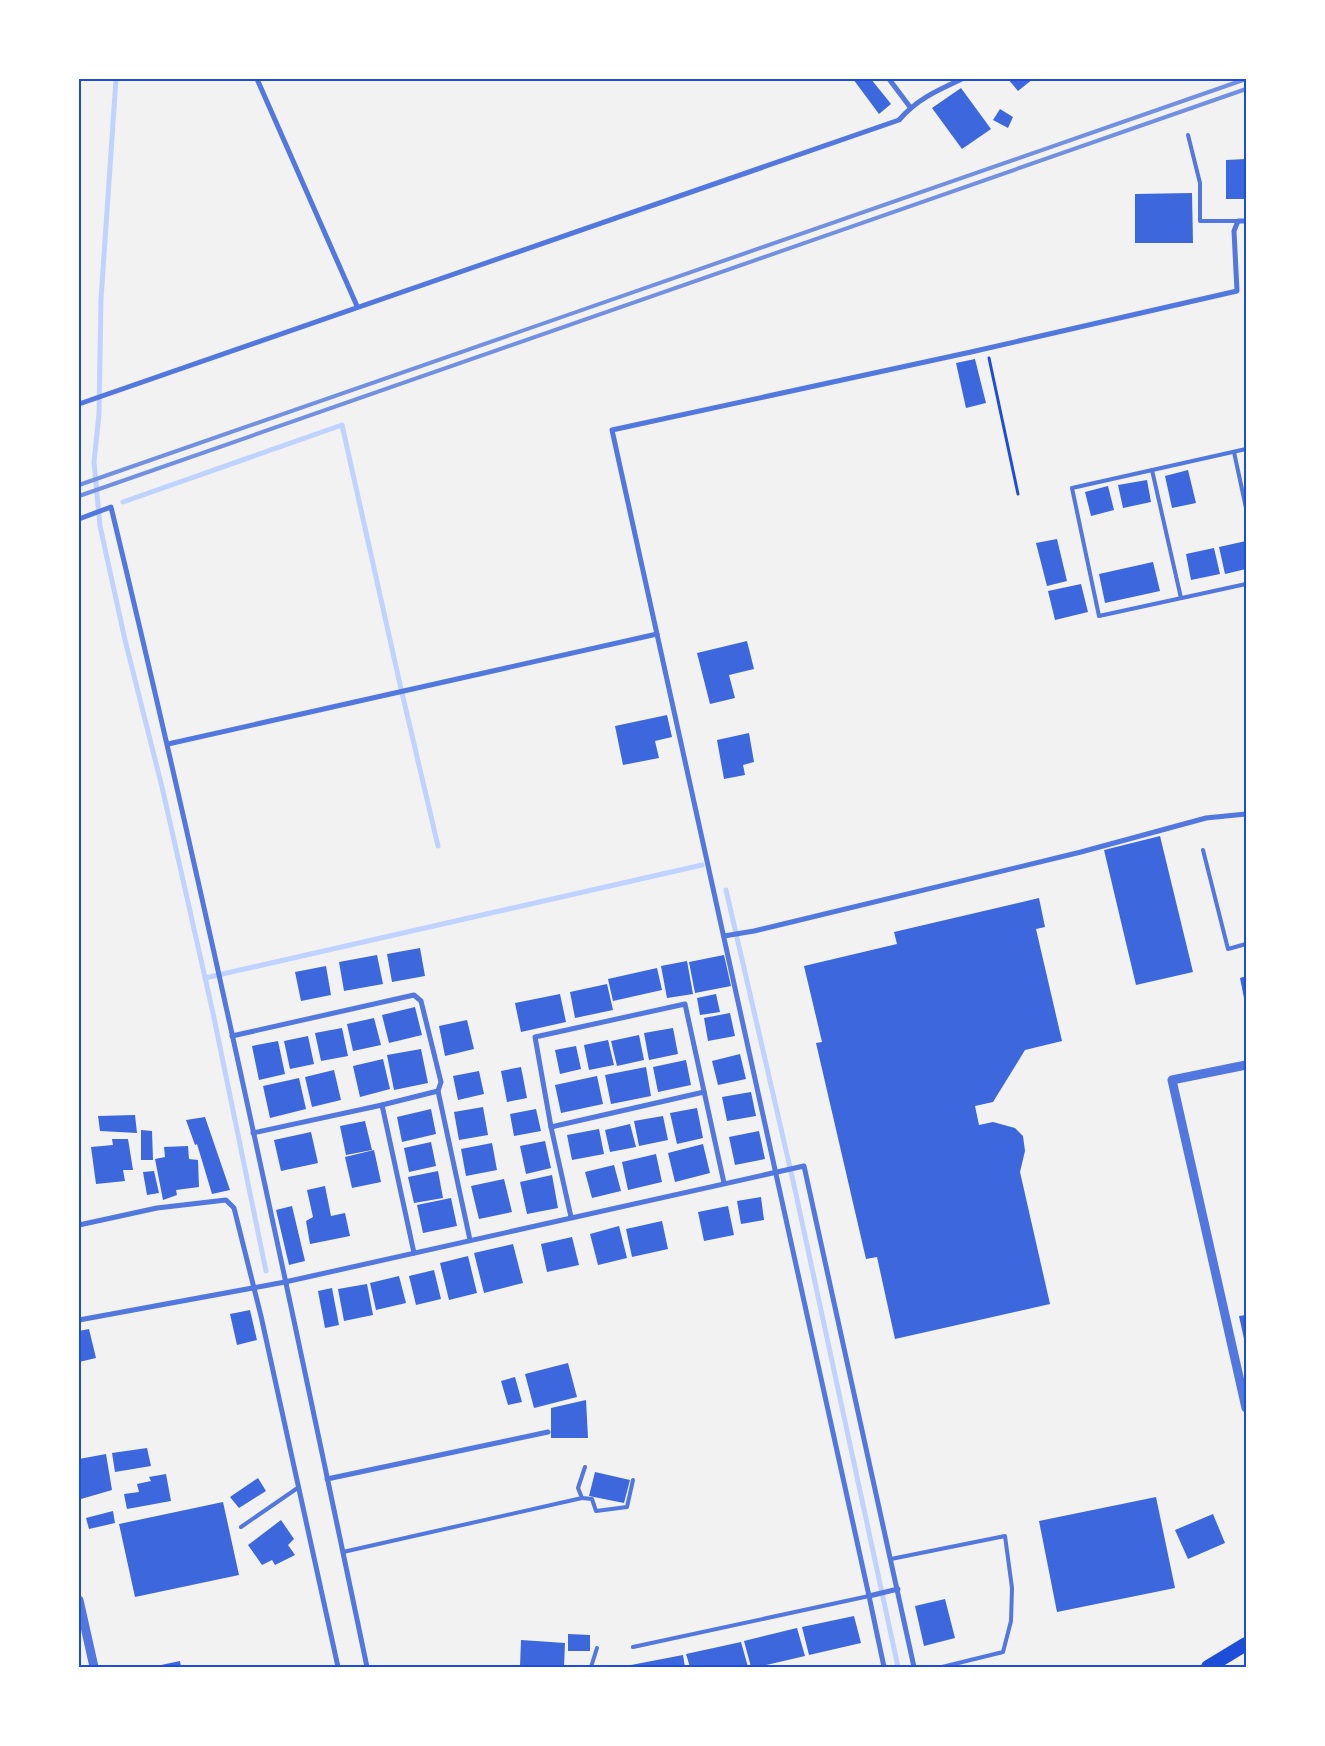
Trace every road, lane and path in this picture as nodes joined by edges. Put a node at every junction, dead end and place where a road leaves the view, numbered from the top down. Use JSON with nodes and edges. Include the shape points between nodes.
{"nodes":[{"id":1,"x":257,"y":79,"type":"edge"},
{"id":2,"x":888,"y":79,"type":"edge"},
{"id":3,"x":962,"y":79,"type":"edge"},
{"id":4,"x":910,"y":107,"type":"junction"},
{"id":5,"x":1188,"y":135,"type":"dead end"},
{"id":6,"x":1238,"y":220,"type":"junction"},
{"id":7,"x":1246,"y":221,"type":"edge"},
{"id":8,"x":357,"y":306,"type":"junction"},
{"id":9,"x":987,"y":348,"type":"junction"},
{"id":10,"x":79,"y":404,"type":"edge"},
{"id":11,"x":1246,"y":449,"type":"edge"},
{"id":12,"x":1234,"y":452,"type":"junction"},
{"id":13,"x":1152,"y":470,"type":"junction"},
{"id":14,"x":1018,"y":494,"type":"dead end"},
{"id":15,"x":1246,"y":508,"type":"edge"},
{"id":16,"x":79,"y":519,"type":"edge"},
{"id":17,"x":1246,"y":584,"type":"edge"},
{"id":18,"x":1181,"y":598,"type":"junction"},
{"id":19,"x":656,"y":634,"type":"junction"},
{"id":20,"x":168,"y":744,"type":"junction"},
{"id":21,"x":1246,"y":814,"type":"edge"},
{"id":22,"x":1204,"y":850,"type":"dead end"},
{"id":23,"x":724,"y":936,"type":"junction"},
{"id":24,"x":1246,"y":944,"type":"edge"},
{"id":25,"x":232,"y":1036,"type":"junction"},
{"id":26,"x":1246,"y":1065,"type":"edge"},
{"id":27,"x":438,"y":1091,"type":"junction"},
{"id":28,"x":704,"y":1092,"type":"junction"},
{"id":29,"x":382,"y":1105,"type":"junction"},
{"id":30,"x":551,"y":1127,"type":"junction"},
{"id":31,"x":253,"y":1133,"type":"junction"},
{"id":32,"x":775,"y":1171,"type":"junction"},
{"id":33,"x":724,"y":1183,"type":"junction"},
{"id":34,"x":570,"y":1217,"type":"junction"},
{"id":35,"x":79,"y":1225,"type":"edge"},
{"id":36,"x":470,"y":1240,"type":"junction"},
{"id":37,"x":414,"y":1253,"type":"junction"},
{"id":38,"x":285,"y":1282,"type":"junction"},
{"id":39,"x":253,"y":1288,"type":"junction"},
{"id":40,"x":79,"y":1320,"type":"edge"},
{"id":41,"x":1246,"y":1408,"type":"edge"},
{"id":42,"x":548,"y":1432,"type":"dead end"},
{"id":43,"x":585,"y":1467,"type":"dead end"},
{"id":44,"x":327,"y":1479,"type":"junction"},
{"id":45,"x":632,"y":1480,"type":"dead end"},
{"id":46,"x":299,"y":1487,"type":"junction"},
{"id":47,"x":582,"y":1498,"type":"junction"},
{"id":48,"x":241,"y":1527,"type":"dead end"},
{"id":49,"x":343,"y":1552,"type":"junction"},
{"id":50,"x":891,"y":1559,"type":"junction"},
{"id":51,"x":898,"y":1589,"type":"junction"},
{"id":52,"x":869,"y":1596,"type":"junction"},
{"id":53,"x":79,"y":1600,"type":"edge"},
{"id":54,"x":82,"y":1629,"type":"edge"},
{"id":55,"x":1246,"y":1644,"type":"edge"},
{"id":56,"x":633,"y":1647,"type":"dead end"},
{"id":57,"x":597,"y":1648,"type":"dead end"},
{"id":58,"x":94,"y":1667,"type":"edge"},
{"id":59,"x":338,"y":1667,"type":"edge"},
{"id":60,"x":367,"y":1667,"type":"edge"},
{"id":61,"x":591,"y":1667,"type":"edge"},
{"id":62,"x":884,"y":1667,"type":"edge"},
{"id":63,"x":914,"y":1667,"type":"edge"},
{"id":64,"x":942,"y":1667,"type":"edge"},
{"id":65,"x":1208,"y":1667,"type":"edge"}],
"edges":[{"from":1,"to":8,"type":"street"},
{"from":2,"to":4,"type":"street"},
{"from":3,"to":4,"type":"street"},
{"from":4,"to":8,"type":"street","via":[[899,120]]},
{"from":5,"to":6,"type":"lane","via":[[1200,183],[1200,221]]},
{"from":6,"to":7,"type":"street"},
{"from":6,"to":9,"type":"street","via":[[1234,231],[1237,291]]},
{"from":8,"to":10,"type":"street"},
{"from":9,"to":14,"type":"path"},
{"from":9,"to":19,"type":"street","via":[[612,430]]},
{"from":11,"to":12,"type":"lane"},
{"from":12,"to":13,"type":"lane"},
{"from":12,"to":15,"type":"lane"},
{"from":13,"to":18,"type":"lane"},
{"from":13,"to":18,"type":"lane","via":[[1072,488],[1099,616]]},
{"from":16,"to":20,"type":"street","via":[[111,507]]},
{"from":17,"to":18,"type":"lane"},
{"from":19,"to":20,"type":"street"},
{"from":19,"to":23,"type":"street"},
{"from":20,"to":25,"type":"street"},
{"from":21,"to":23,"type":"street","via":[[1206,818],[1081,852]]},
{"from":22,"to":24,"type":"lane","via":[[1228,949]]},
{"from":23,"to":32,"type":"street"},
{"from":25,"to":27,"type":"street","via":[[414,995],[421,1001],[426,1019],[441,1082]]},
{"from":25,"to":31,"type":"street"},
{"from":26,"to":41,"type":"street","via":[[1172,1080]]},
{"from":27,"to":29,"type":"street"},
{"from":27,"to":36,"type":"street"},
{"from":28,"to":30,"type":"street"},
{"from":28,"to":30,"type":"street","via":[[685,1004],[535,1037]]},
{"from":28,"to":33,"type":"street"},
{"from":29,"to":31,"type":"street"},
{"from":29,"to":37,"type":"street"},
{"from":30,"to":34,"type":"street"},
{"from":31,"to":38,"type":"street"},
{"from":32,"to":33,"type":"street"},
{"from":32,"to":50,"type":"street","via":[[804,1166]]},
{"from":32,"to":52,"type":"street"},
{"from":33,"to":34,"type":"street"},
{"from":34,"to":36,"type":"street"},
{"from":35,"to":39,"type":"street","via":[[156,1208],[226,1200],[234,1208]]},
{"from":36,"to":37,"type":"street"},
{"from":37,"to":38,"type":"street"},
{"from":38,"to":39,"type":"street"},
{"from":38,"to":44,"type":"street"},
{"from":39,"to":40,"type":"street"},
{"from":39,"to":46,"type":"street"},
{"from":42,"to":44,"type":"street"},
{"from":43,"to":47,"type":"lane","via":[[578,1488]]},
{"from":44,"to":49,"type":"street"},
{"from":45,"to":47,"type":"lane","via":[[627,1507],[596,1512],[592,1499]]},
{"from":46,"to":48,"type":"lane"},
{"from":46,"to":59,"type":"street"},
{"from":47,"to":49,"type":"lane"},
{"from":49,"to":60,"type":"street"},
{"from":50,"to":51,"type":"street"},
{"from":50,"to":64,"type":"lane","via":[[1005,1536],[1012,1588],[1011,1621],[1003,1652]]},
{"from":51,"to":52,"type":"street"},
{"from":51,"to":63,"type":"street"},
{"from":52,"to":56,"type":"lane"},
{"from":52,"to":62,"type":"street"},
{"from":53,"to":54,"type":"street"},
{"from":54,"to":58,"type":"street"},
{"from":55,"to":65,"type":"highway"},
{"from":57,"to":61,"type":"lane"}]}
